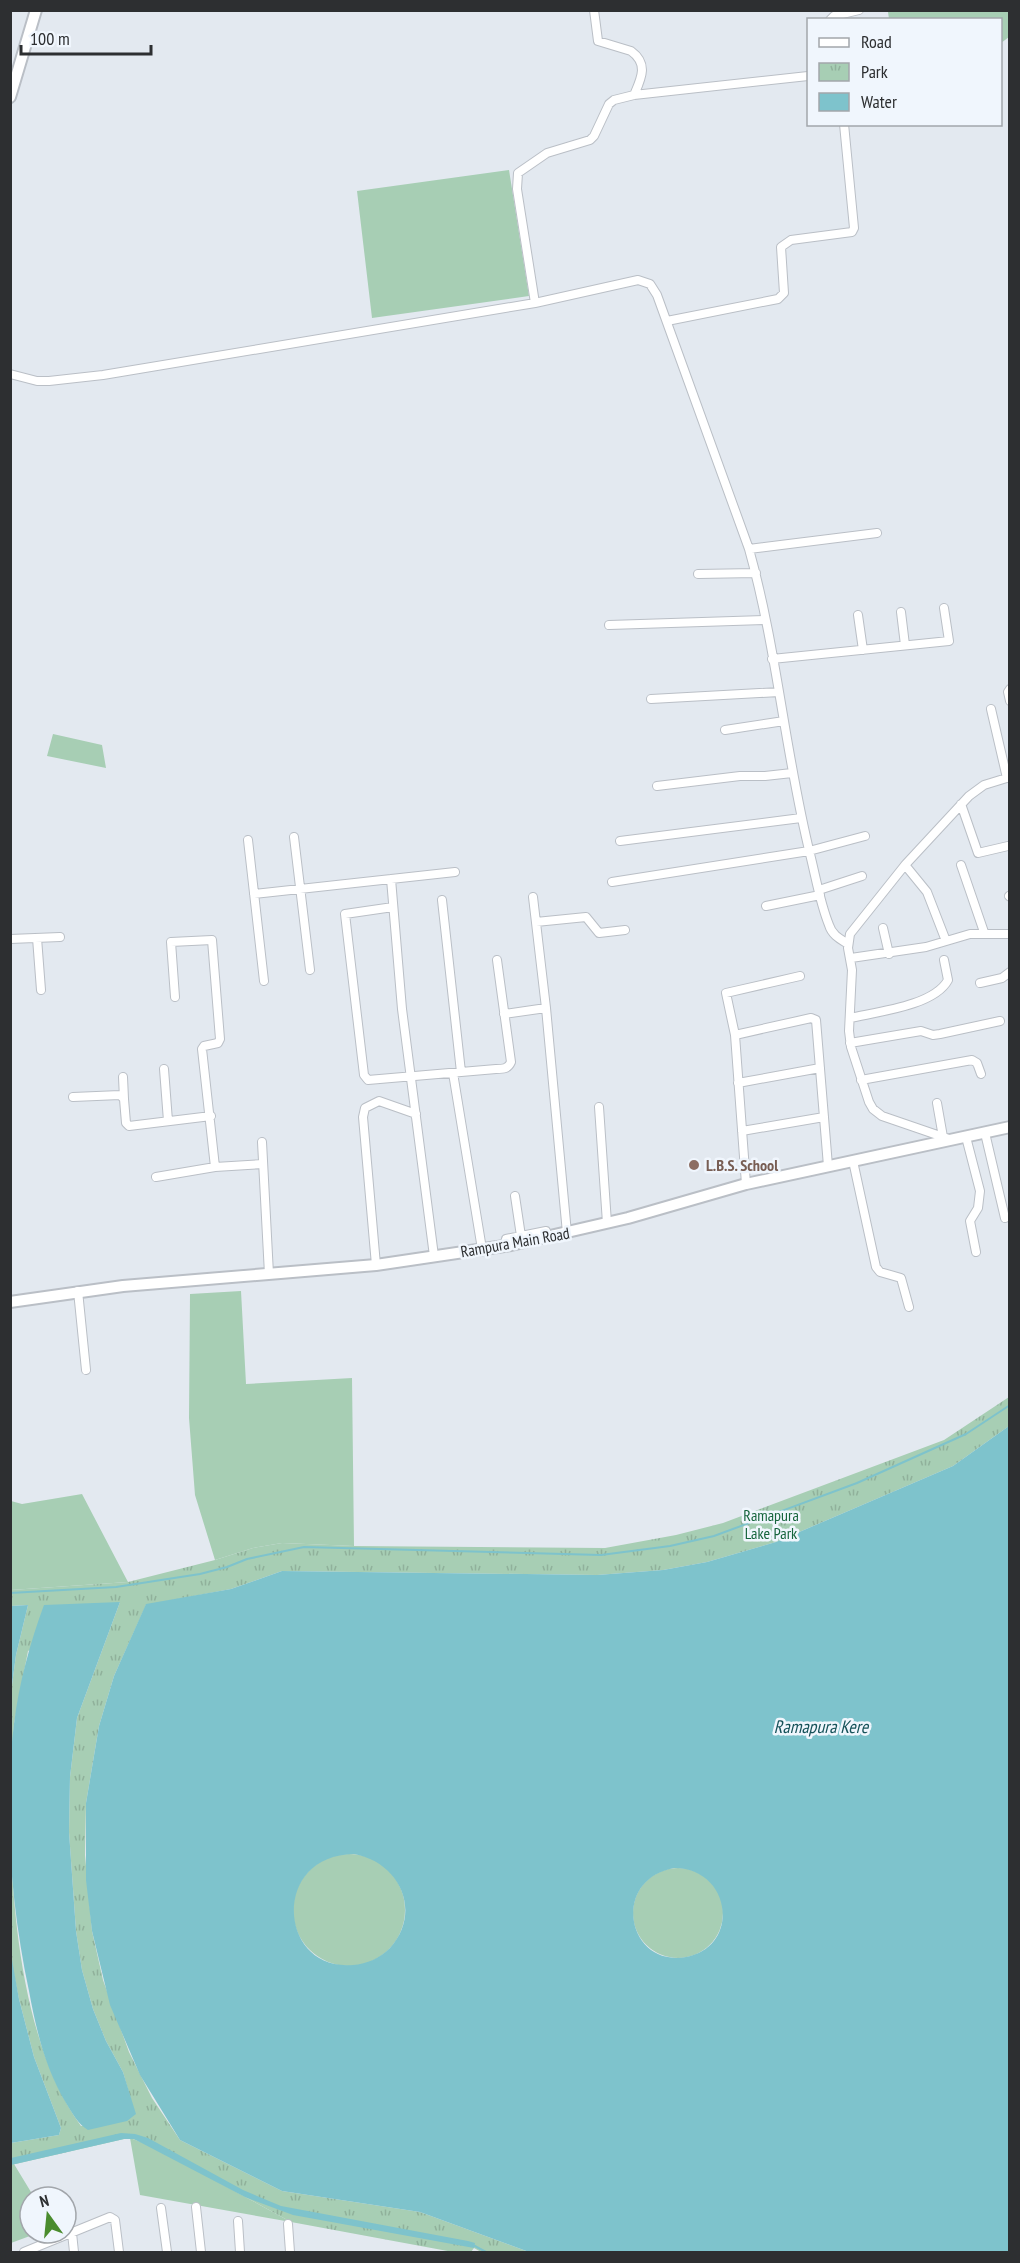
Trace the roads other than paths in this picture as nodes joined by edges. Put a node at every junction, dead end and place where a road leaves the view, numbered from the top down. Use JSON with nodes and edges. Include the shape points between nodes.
{"nodes":[{"id":1,"x":36,"y":10,"type":"edge"},
{"id":2,"x":594,"y":10,"type":"edge"},
{"id":3,"x":859,"y":10,"type":"edge"},
{"id":4,"x":832,"y":18,"type":"edge"},
{"id":5,"x":807,"y":76,"type":"edge"},
{"id":6,"x":634,"y":94,"type":"junction"},
{"id":7,"x":10,"y":98,"type":"edge"},
{"id":8,"x":844,"y":126,"type":"edge"},
{"id":9,"x":535,"y":303,"type":"junction"},
{"id":10,"x":667,"y":321,"type":"junction"},
{"id":11,"x":10,"y":374,"type":"edge"},
{"id":12,"x":877,"y":533,"type":"dead end"},
{"id":13,"x":749,"y":549,"type":"junction"},
{"id":14,"x":756,"y":573,"type":"junction"},
{"id":15,"x":698,"y":574,"type":"dead end"},
{"id":16,"x":944,"y":608,"type":"dead end"},
{"id":17,"x":901,"y":612,"type":"dead end"},
{"id":18,"x":858,"y":615,"type":"dead end"},
{"id":19,"x":765,"y":620,"type":"junction"},
{"id":20,"x":609,"y":625,"type":"dead end"},
{"id":21,"x":905,"y":645,"type":"junction"},
{"id":22,"x":863,"y":650,"type":"junction"},
{"id":23,"x":772,"y":659,"type":"junction"},
{"id":24,"x":1010,"y":689,"type":"edge"},
{"id":25,"x":779,"y":692,"type":"junction"},
{"id":26,"x":651,"y":699,"type":"dead end"},
{"id":27,"x":1010,"y":701,"type":"edge"},
{"id":28,"x":991,"y":709,"type":"dead end"},
{"id":29,"x":784,"y":721,"type":"junction"},
{"id":30,"x":725,"y":730,"type":"dead end"},
{"id":31,"x":792,"y":773,"type":"junction"},
{"id":32,"x":1008,"y":778,"type":"edge"},
{"id":33,"x":657,"y":786,"type":"dead end"},
{"id":34,"x":961,"y":804,"type":"junction"},
{"id":35,"x":801,"y":818,"type":"junction"},
{"id":36,"x":865,"y":836,"type":"dead end"},
{"id":37,"x":294,"y":837,"type":"dead end"},
{"id":38,"x":248,"y":840,"type":"dead end"},
{"id":39,"x":620,"y":841,"type":"dead end"},
{"id":40,"x":1008,"y":846,"type":"dead end"},
{"id":41,"x":809,"y":851,"type":"junction"},
{"id":42,"x":905,"y":865,"type":"junction"},
{"id":43,"x":961,"y":865,"type":"dead end"},
{"id":44,"x":456,"y":872,"type":"dead end"},
{"id":45,"x":862,"y":876,"type":"dead end"},
{"id":46,"x":391,"y":879,"type":"junction"},
{"id":47,"x":612,"y":882,"type":"dead end"},
{"id":48,"x":300,"y":889,"type":"junction"},
{"id":49,"x":819,"y":892,"type":"junction"},
{"id":50,"x":254,"y":894,"type":"junction"},
{"id":51,"x":533,"y":897,"type":"dead end"},
{"id":52,"x":442,"y":900,"type":"dead end"},
{"id":53,"x":766,"y":906,"type":"dead end"},
{"id":54,"x":393,"y":907,"type":"junction"},
{"id":55,"x":536,"y":922,"type":"junction"},
{"id":56,"x":883,"y":928,"type":"dead end"},
{"id":57,"x":625,"y":930,"type":"dead end"},
{"id":58,"x":984,"y":932,"type":"junction"},
{"id":59,"x":1010,"y":933,"type":"edge"},
{"id":60,"x":60,"y":937,"type":"dead end"},
{"id":61,"x":37,"y":938,"type":"junction"},
{"id":62,"x":10,"y":939,"type":"edge"},
{"id":63,"x":946,"y":941,"type":"junction"},
{"id":64,"x":848,"y":944,"type":"junction"},
{"id":65,"x":889,"y":954,"type":"junction"},
{"id":66,"x":851,"y":958,"type":"junction"},
{"id":67,"x":497,"y":960,"type":"dead end"},
{"id":68,"x":944,"y":960,"type":"dead end"},
{"id":69,"x":309,"y":970,"type":"dead end"},
{"id":70,"x":1010,"y":972,"type":"edge"},
{"id":71,"x":800,"y":976,"type":"dead end"},
{"id":72,"x":264,"y":981,"type":"dead end"},
{"id":73,"x":980,"y":983,"type":"dead end"},
{"id":74,"x":41,"y":990,"type":"dead end"},
{"id":75,"x":175,"y":997,"type":"dead end"},
{"id":76,"x":546,"y":1008,"type":"junction"},
{"id":77,"x":504,"y":1014,"type":"junction"},
{"id":78,"x":850,"y":1018,"type":"junction"},
{"id":79,"x":1000,"y":1021,"type":"dead end"},
{"id":80,"x":735,"y":1035,"type":"junction"},
{"id":81,"x":850,"y":1043,"type":"junction"},
{"id":82,"x":820,"y":1068,"type":"junction"},
{"id":83,"x":164,"y":1069,"type":"dead end"},
{"id":84,"x":457,"y":1072,"type":"junction"},
{"id":85,"x":981,"y":1074,"type":"dead end"},
{"id":86,"x":123,"y":1077,"type":"dead end"},
{"id":87,"x":411,"y":1077,"type":"junction"},
{"id":88,"x":861,"y":1080,"type":"junction"},
{"id":89,"x":738,"y":1083,"type":"junction"},
{"id":90,"x":73,"y":1097,"type":"dead end"},
{"id":91,"x":124,"y":1099,"type":"junction"},
{"id":92,"x":937,"y":1103,"type":"dead end"},
{"id":93,"x":599,"y":1107,"type":"dead end"},
{"id":94,"x":416,"y":1114,"type":"junction"},
{"id":95,"x":211,"y":1116,"type":"junction"},
{"id":96,"x":824,"y":1117,"type":"junction"},
{"id":97,"x":168,"y":1121,"type":"junction"},
{"id":98,"x":1010,"y":1127,"type":"edge"},
{"id":99,"x":742,"y":1131,"type":"junction"},
{"id":100,"x":985,"y":1133,"type":"junction"},
{"id":101,"x":966,"y":1137,"type":"junction"},
{"id":102,"x":948,"y":1138,"type":"junction"},
{"id":103,"x":262,"y":1142,"type":"dead end"},
{"id":104,"x":853,"y":1161,"type":"junction"},
{"id":105,"x":263,"y":1164,"type":"junction"},
{"id":106,"x":828,"y":1166,"type":"junction"},
{"id":107,"x":215,"y":1167,"type":"junction"},
{"id":108,"x":156,"y":1177,"type":"dead end"},
{"id":109,"x":746,"y":1184,"type":"junction"},
{"id":110,"x":515,"y":1196,"type":"dead end"},
{"id":111,"x":1005,"y":1218,"type":"dead end"},
{"id":112,"x":607,"y":1223,"type":"junction"},
{"id":113,"x":567,"y":1233,"type":"junction"},
{"id":114,"x":521,"y":1236,"type":"junction"},
{"id":115,"x":548,"y":1237,"type":"junction"},
{"id":116,"x":505,"y":1246,"type":"junction"},
{"id":117,"x":482,"y":1249,"type":"junction"},
{"id":118,"x":976,"y":1252,"type":"dead end"},
{"id":119,"x":434,"y":1256,"type":"junction"},
{"id":120,"x":376,"y":1265,"type":"junction"},
{"id":121,"x":269,"y":1274,"type":"junction"},
{"id":122,"x":78,"y":1291,"type":"junction"},
{"id":123,"x":10,"y":1302,"type":"edge"},
{"id":124,"x":909,"y":1307,"type":"dead end"},
{"id":125,"x":86,"y":1370,"type":"dead end"},
{"id":126,"x":196,"y":2207,"type":"dead end"},
{"id":127,"x":161,"y":2208,"type":"dead end"},
{"id":128,"x":238,"y":2221,"type":"dead end"},
{"id":129,"x":288,"y":2224,"type":"dead end"},
{"id":130,"x":78,"y":2231,"type":"edge"},
{"id":131,"x":43,"y":2245,"type":"edge"},
{"id":132,"x":24,"y":2253,"type":"edge"},
{"id":133,"x":119,"y":2253,"type":"edge"},
{"id":134,"x":167,"y":2253,"type":"edge"},
{"id":135,"x":201,"y":2253,"type":"edge"},
{"id":136,"x":240,"y":2253,"type":"edge"},
{"id":137,"x":290,"y":2253,"type":"edge"}],
"edges":[{"from":1,"to":7,"type":"main road"},
{"from":2,"to":6,"type":"street","via":[[598,41],[631,51],[641,65],[643,75]]},
{"from":3,"to":4,"type":"street"},
{"from":5,"to":6,"type":"street"},
{"from":6,"to":9,"type":"street","via":[[609,104],[590,140],[547,153],[518,173],[516,189]]},
{"from":8,"to":10,"type":"street","via":[[852,232],[783,244],[784,293],[778,299]]},
{"from":9,"to":10,"type":"street","via":[[644,280],[657,296]]},
{"from":9,"to":11,"type":"street","via":[[103,375],[37,381]]},
{"from":10,"to":13,"type":"street"},
{"from":12,"to":13,"type":"street"},
{"from":13,"to":14,"type":"street"},
{"from":14,"to":15,"type":"street"},
{"from":14,"to":19,"type":"street"},
{"from":16,"to":21,"type":"street","via":[[949,641]]},
{"from":17,"to":21,"type":"street"},
{"from":18,"to":22,"type":"street"},
{"from":19,"to":20,"type":"street"},
{"from":19,"to":23,"type":"street"},
{"from":21,"to":22,"type":"street"},
{"from":22,"to":23,"type":"street"},
{"from":23,"to":25,"type":"street"},
{"from":24,"to":27,"type":"street"},
{"from":25,"to":26,"type":"street"},
{"from":25,"to":29,"type":"street"},
{"from":28,"to":32,"type":"street"},
{"from":29,"to":30,"type":"street"},
{"from":29,"to":31,"type":"street"},
{"from":31,"to":33,"type":"street"},
{"from":31,"to":35,"type":"street"},
{"from":32,"to":34,"type":"street","via":[[984,785]]},
{"from":34,"to":40,"type":"street","via":[[978,853]]},
{"from":34,"to":42,"type":"street"},
{"from":35,"to":39,"type":"street"},
{"from":35,"to":41,"type":"street"},
{"from":36,"to":41,"type":"street"},
{"from":37,"to":48,"type":"street"},
{"from":38,"to":50,"type":"street"},
{"from":41,"to":47,"type":"street"},
{"from":41,"to":49,"type":"street"},
{"from":42,"to":63,"type":"street","via":[[927,892]]},
{"from":42,"to":64,"type":"street","via":[[853,928]]},
{"from":43,"to":58,"type":"street"},
{"from":44,"to":46,"type":"street"},
{"from":45,"to":49,"type":"street"},
{"from":46,"to":48,"type":"street"},
{"from":46,"to":54,"type":"street"},
{"from":48,"to":50,"type":"street"},
{"from":48,"to":69,"type":"street"},
{"from":49,"to":53,"type":"street"},
{"from":49,"to":64,"type":"street","via":[[832,932]]},
{"from":50,"to":72,"type":"street"},
{"from":51,"to":55,"type":"street"},
{"from":52,"to":84,"type":"street"},
{"from":54,"to":87,"type":"street"},
{"from":54,"to":87,"type":"street","via":[[345,914],[364,1075],[371,1081]]},
{"from":55,"to":57,"type":"street","via":[[586,917],[599,933]]},
{"from":55,"to":76,"type":"street"},
{"from":56,"to":65,"type":"street"},
{"from":58,"to":59,"type":"street"},
{"from":58,"to":63,"type":"street"},
{"from":60,"to":61,"type":"street"},
{"from":61,"to":62,"type":"street"},
{"from":61,"to":74,"type":"street"},
{"from":63,"to":65,"type":"street"},
{"from":64,"to":66,"type":"street"},
{"from":65,"to":66,"type":"street"},
{"from":66,"to":78,"type":"street"},
{"from":67,"to":77,"type":"street"},
{"from":68,"to":78,"type":"street","via":[[948,980],[937,992],[903,1006]]},
{"from":70,"to":73,"type":"street"},
{"from":71,"to":80,"type":"street","via":[[726,993]]},
{"from":75,"to":95,"type":"street","via":[[171,942],[212,940],[220,1039],[202,1049]]},
{"from":76,"to":77,"type":"street"},
{"from":76,"to":113,"type":"street"},
{"from":77,"to":84,"type":"street","via":[[510,1065]]},
{"from":78,"to":81,"type":"street"},
{"from":79,"to":81,"type":"street","via":[[940,1034],[921,1031]]},
{"from":80,"to":82,"type":"street","via":[[814,1018]]},
{"from":80,"to":89,"type":"street"},
{"from":81,"to":88,"type":"street"},
{"from":82,"to":89,"type":"street"},
{"from":82,"to":96,"type":"street"},
{"from":83,"to":97,"type":"street"},
{"from":84,"to":87,"type":"street"},
{"from":84,"to":117,"type":"street"},
{"from":85,"to":88,"type":"street","via":[[972,1060]]},
{"from":86,"to":91,"type":"street"},
{"from":87,"to":94,"type":"street"},
{"from":88,"to":102,"type":"street","via":[[868,1102],[882,1116]]},
{"from":89,"to":99,"type":"street"},
{"from":90,"to":91,"type":"street","via":[[120,1095]]},
{"from":91,"to":97,"type":"street","via":[[129,1126]]},
{"from":92,"to":102,"type":"street"},
{"from":93,"to":112,"type":"street"},
{"from":94,"to":119,"type":"street"},
{"from":94,"to":120,"type":"street","via":[[379,1101],[365,1108]]},
{"from":95,"to":97,"type":"street"},
{"from":95,"to":107,"type":"street"},
{"from":96,"to":99,"type":"street"},
{"from":96,"to":106,"type":"street"},
{"from":98,"to":100,"type":"main road","name":"Rampura Main Road"},
{"from":99,"to":109,"type":"street"},
{"from":100,"to":101,"type":"main road","name":"Rampura Main Road"},
{"from":100,"to":111,"type":"street"},
{"from":101,"to":102,"type":"main road","name":"Rampura Main Road"},
{"from":101,"to":118,"type":"street","via":[[980,1191],[978,1208],[970,1221]]},
{"from":102,"to":104,"type":"main road","name":"Rampura Main Road"},
{"from":103,"to":105,"type":"street"},
{"from":104,"to":106,"type":"main road","name":"Rampura Main Road"},
{"from":104,"to":124,"type":"street","via":[[876,1267],[901,1278]]},
{"from":105,"to":107,"type":"street"},
{"from":105,"to":121,"type":"street"},
{"from":106,"to":109,"type":"main road","name":"Rampura Main Road"},
{"from":107,"to":108,"type":"street"},
{"from":109,"to":112,"type":"main road","name":"Rampura Main Road"},
{"from":110,"to":114,"type":"street"},
{"from":112,"to":113,"type":"main road","name":"Rampura Main Road"},
{"from":113,"to":115,"type":"main road","name":"Rampura Main Road"},
{"from":114,"to":115,"type":"street","via":[[546,1231]]},
{"from":114,"to":116,"type":"street","via":[[505,1240]]},
{"from":115,"to":116,"type":"main road","name":"Rampura Main Road"},
{"from":116,"to":117,"type":"main road","name":"Rampura Main Road"},
{"from":117,"to":119,"type":"main road","name":"Rampura Main Road"},
{"from":119,"to":120,"type":"main road","name":"Rampura Main Road"},
{"from":120,"to":121,"type":"main road","name":"Rampura Main Road"},
{"from":121,"to":122,"type":"main road","name":"Rampura Main Road"},
{"from":122,"to":123,"type":"main road","name":"Rampura Main Road"},
{"from":122,"to":125,"type":"street"},
{"from":126,"to":135,"type":"street"},
{"from":127,"to":134,"type":"street"},
{"from":128,"to":136,"type":"street"},
{"from":129,"to":137,"type":"street"},
{"from":130,"to":133,"type":"street","via":[[112,2217]]},
{"from":131,"to":132,"type":"street"}]}
